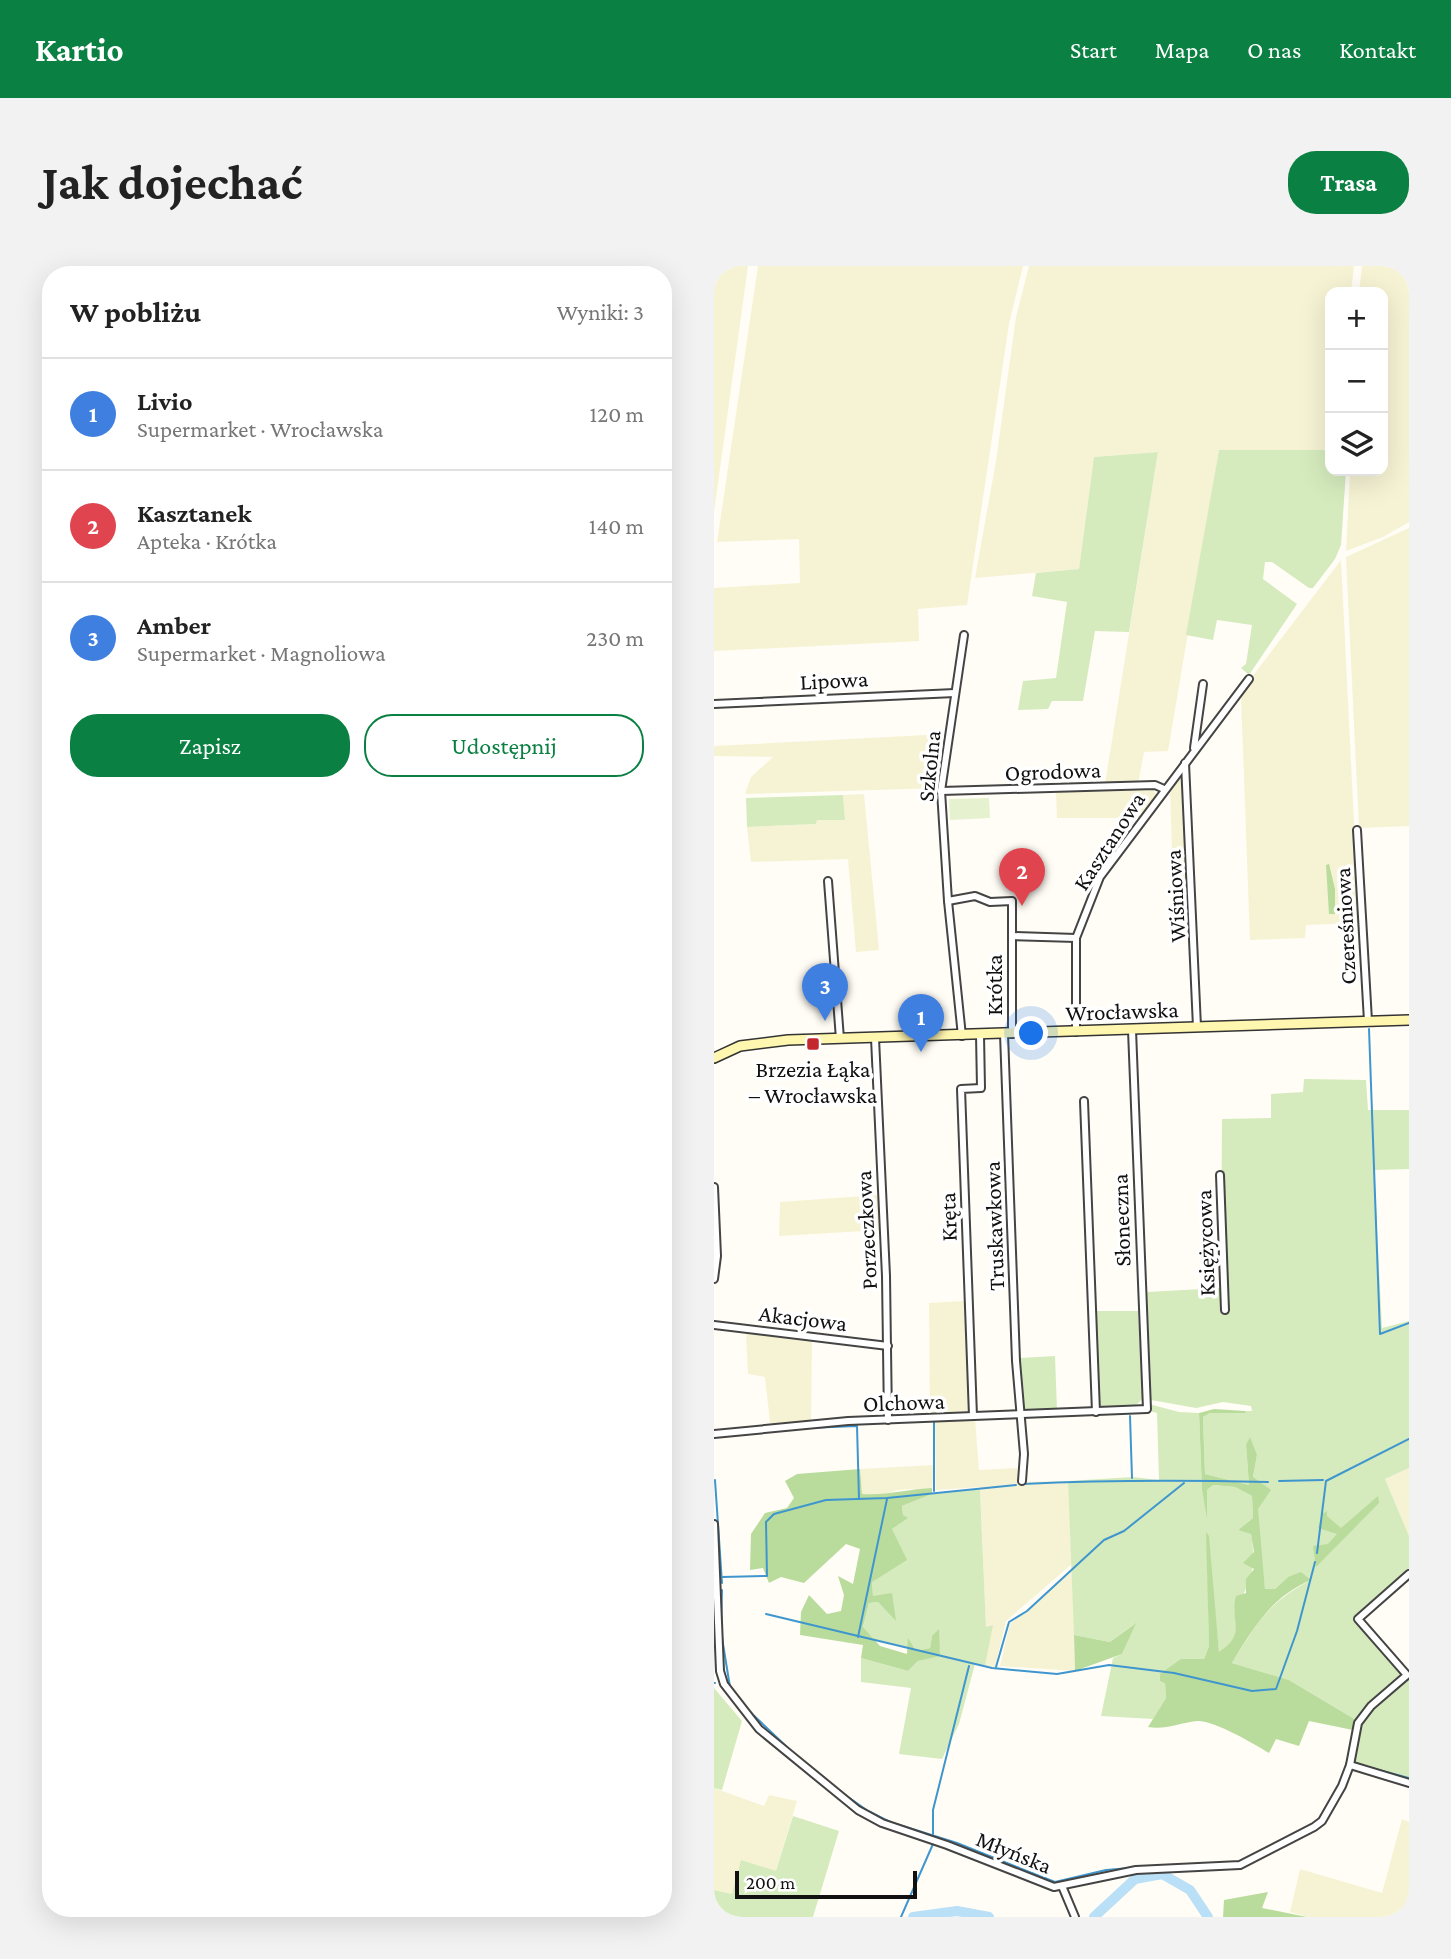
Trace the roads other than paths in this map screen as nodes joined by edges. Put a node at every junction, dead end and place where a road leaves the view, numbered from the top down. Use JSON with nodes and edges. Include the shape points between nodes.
{"nodes":[{"id":1,"x":964,"y":635,"type":"dead end"},
{"id":2,"x":1249,"y":679,"type":"dead end"},
{"id":3,"x":1203,"y":684,"type":"dead end"},
{"id":4,"x":955,"y":693,"type":"junction"},
{"id":5,"x":714,"y":704,"type":"edge"},
{"id":6,"x":1194,"y":750,"type":"junction"},
{"id":7,"x":1185,"y":763,"type":"junction"},
{"id":8,"x":1164,"y":789,"type":"junction"},
{"id":9,"x":941,"y":791,"type":"junction"},
{"id":10,"x":1357,"y":830,"type":"dead end"},
{"id":11,"x":828,"y":881,"type":"dead end"},
{"id":12,"x":948,"y":901,"type":"junction"},
{"id":13,"x":1012,"y":936,"type":"junction"},
{"id":14,"x":1076,"y":938,"type":"junction"},
{"id":15,"x":1409,"y":1020,"type":"edge"},
{"id":16,"x":1368,"y":1021,"type":"junction"},
{"id":17,"x":1197,"y":1027,"type":"junction"},
{"id":18,"x":1132,"y":1030,"type":"junction"},
{"id":19,"x":1076,"y":1032,"type":"junction"},
{"id":20,"x":1008,"y":1034,"type":"junction"},
{"id":21,"x":962,"y":1035,"type":"junction"},
{"id":22,"x":980,"y":1035,"type":"junction"},
{"id":23,"x":875,"y":1038,"type":"junction"},
{"id":24,"x":840,"y":1039,"type":"junction"},
{"id":25,"x":714,"y":1058,"type":"edge"},
{"id":26,"x":1084,"y":1101,"type":"dead end"},
{"id":27,"x":1220,"y":1175,"type":"dead end"},
{"id":28,"x":714,"y":1188,"type":"edge"},
{"id":29,"x":714,"y":1279,"type":"edge"},
{"id":30,"x":1225,"y":1310,"type":"dead end"},
{"id":31,"x":714,"y":1325,"type":"edge"},
{"id":32,"x":888,"y":1346,"type":"junction"},
{"id":33,"x":1147,"y":1409,"type":"joint"},
{"id":34,"x":1096,"y":1412,"type":"junction"},
{"id":35,"x":973,"y":1416,"type":"junction"},
{"id":36,"x":1019,"y":1416,"type":"junction"},
{"id":37,"x":888,"y":1420,"type":"junction"},
{"id":38,"x":714,"y":1434,"type":"edge"},
{"id":39,"x":1022,"y":1481,"type":"dead end"},
{"id":40,"x":714,"y":1524,"type":"edge"},
{"id":41,"x":1409,"y":1574,"type":"edge"},
{"id":42,"x":1350,"y":1765,"type":"junction"},
{"id":43,"x":1409,"y":1783,"type":"edge"},
{"id":44,"x":1062,"y":1886,"type":"junction"},
{"id":45,"x":1074,"y":1917,"type":"edge"}],
"edges":[{"from":1,"to":4,"type":"street","name":"Szkolna"},
{"from":2,"to":6,"type":"street","name":"Kasztanowa"},
{"from":3,"to":6,"type":"street"},
{"from":4,"to":5,"type":"street","name":"Lipowa"},
{"from":4,"to":9,"type":"street","name":"Szkolna"},
{"from":6,"to":7,"type":"street","name":"Kasztanowa"},
{"from":7,"to":8,"type":"street","name":"Kasztanowa"},
{"from":7,"to":17,"type":"street","name":"Wiśniowa"},
{"from":8,"to":9,"type":"street","name":"Ogrodowa","via":[[1155,785]]},
{"from":8,"to":14,"type":"street","name":"Kasztanowa","via":[[1100,877]]},
{"from":9,"to":12,"type":"street","name":"Szkolna"},
{"from":10,"to":16,"type":"street","name":"Czereśniowa"},
{"from":11,"to":24,"type":"street"},
{"from":12,"to":13,"type":"street","name":"Krótka","via":[[975,896],[990,902],[1012,901]]},
{"from":12,"to":21,"type":"street","name":"Szkolna"},
{"from":13,"to":14,"type":"street","name":"Krótka"},
{"from":13,"to":20,"type":"street","name":"Krótka"},
{"from":14,"to":19,"type":"street","name":"Kasztanowa"},
{"from":15,"to":16,"type":"street","name":"Wrocławska"},
{"from":16,"to":17,"type":"street","name":"Wrocławska"},
{"from":17,"to":18,"type":"street","name":"Wrocławska"},
{"from":18,"to":19,"type":"street","name":"Wrocławska"},
{"from":18,"to":33,"type":"street","name":"Słoneczna"},
{"from":19,"to":20,"type":"street","name":"Wrocławska"},
{"from":20,"to":22,"type":"street","name":"Wrocławska"},
{"from":20,"to":36,"type":"street","name":"Truskawkowa"},
{"from":21,"to":22,"type":"street","name":"Wrocławska"},
{"from":21,"to":23,"type":"street","name":"Wrocławska"},
{"from":22,"to":35,"type":"street","name":"Kręta","via":[[981,1088],[961,1089]]},
{"from":23,"to":24,"type":"street","name":"Wrocławska"},
{"from":23,"to":32,"type":"street","name":"Porzeczkowa"},
{"from":24,"to":25,"type":"street","name":"Wrocławska","via":[[751,1043]]},
{"from":26,"to":34,"type":"street"},
{"from":27,"to":30,"type":"street","name":"Księżycowa"},
{"from":28,"to":29,"type":"street"},
{"from":31,"to":32,"type":"street","name":"Akacjowa"},
{"from":32,"to":37,"type":"street","name":"Porzeczkowa"},
{"from":33,"to":34,"type":"street","name":"Olchowa"},
{"from":34,"to":36,"type":"street","name":"Olchowa"},
{"from":35,"to":36,"type":"street","name":"Olchowa"},
{"from":35,"to":37,"type":"street","name":"Olchowa"},
{"from":36,"to":39,"type":"street","name":"Truskawkowa"},
{"from":37,"to":38,"type":"street","name":"Olchowa"},
{"from":40,"to":44,"type":"street","name":"Młyńska","via":[[720,1671],[724,1684],[759,1729],[858,1810],[882,1823],[1054,1887]]},
{"from":41,"to":42,"type":"street","name":"Młyńska","via":[[1357,1621],[1407,1675],[1358,1723]]},
{"from":42,"to":43,"type":"street"},
{"from":42,"to":44,"type":"street","name":"Młyńska","via":[[1322,1821],[1240,1865],[1136,1870]]},
{"from":44,"to":45,"type":"street"}]}
